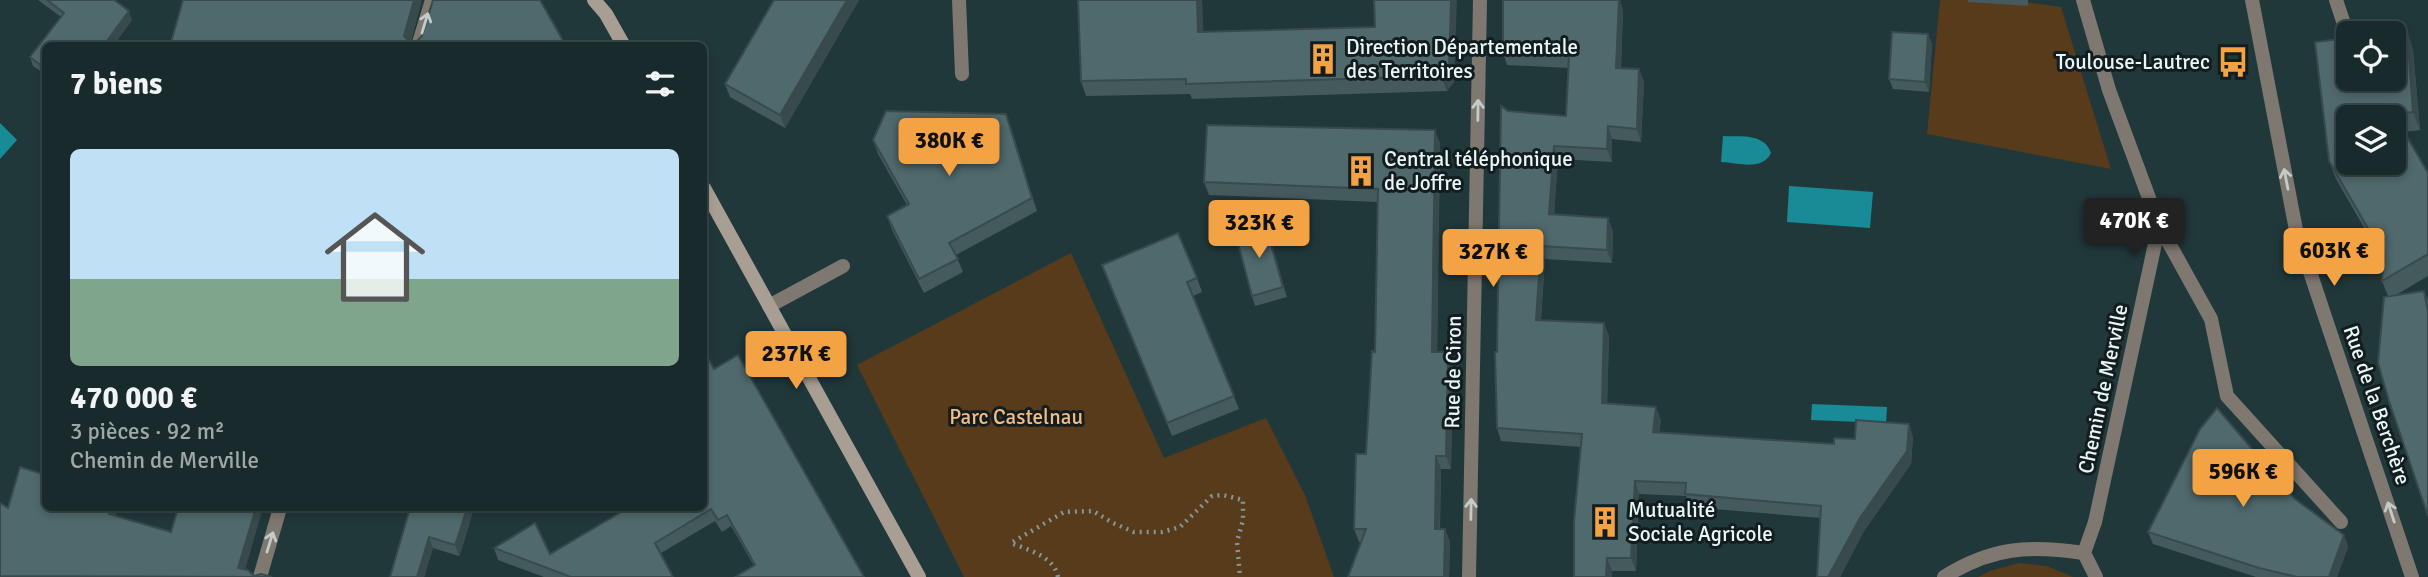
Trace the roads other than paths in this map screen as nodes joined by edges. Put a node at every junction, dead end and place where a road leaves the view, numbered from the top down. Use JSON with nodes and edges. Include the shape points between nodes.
{"nodes":[{"id":1,"x":432,"y":0,"type":"edge"},
{"id":2,"x":594,"y":0,"type":"edge"},
{"id":3,"x":959,"y":0,"type":"edge"},
{"id":4,"x":1480,"y":0,"type":"edge"},
{"id":5,"x":2083,"y":0,"type":"edge"},
{"id":6,"x":2252,"y":0,"type":"edge"},
{"id":7,"x":2336,"y":0,"type":"edge"},
{"id":8,"x":606,"y":7,"type":"edge"},
{"id":9,"x":2343,"y":21,"type":"edge"},
{"id":10,"x":419,"y":42,"type":"edge"},
{"id":11,"x":622,"y":42,"type":"edge"},
{"id":12,"x":962,"y":74,"type":"dead end"},
{"id":13,"x":707,"y":193,"type":"edge"},
{"id":14,"x":2159,"y":225,"type":"junction"},
{"id":15,"x":843,"y":265,"type":"dead end"},
{"id":16,"x":769,"y":306,"type":"junction"},
{"id":17,"x":280,"y":511,"type":"edge"},
{"id":18,"x":2341,"y":522,"type":"dead end"},
{"id":19,"x":2084,"y":553,"type":"junction"},
{"id":20,"x":260,"y":577,"type":"edge"},
{"id":21,"x":919,"y":577,"type":"edge"},
{"id":22,"x":1469,"y":577,"type":"edge"},
{"id":23,"x":1944,"y":577,"type":"edge"},
{"id":24,"x":2096,"y":577,"type":"edge"},
{"id":25,"x":2413,"y":577,"type":"edge"}],
"edges":[{"from":10,"to":1,"type":"street","one_way":true},
{"from":2,"to":8,"type":"main road"},
{"from":3,"to":12,"type":"street"},
{"from":22,"to":4,"type":"street","name":"Rue de Ciron","one_way":true},
{"from":5,"to":14,"type":"street","via":[[2109,90]]},
{"from":25,"to":6,"type":"street","name":"Rue de la Berchère","one_way":true,"via":[[2296,230]]},
{"from":7,"to":9,"type":"street"},
{"from":8,"to":11,"type":"main road"},
{"from":13,"to":16,"type":"main road"},
{"from":14,"to":18,"type":"street","via":[[2211,319],[2227,396]]},
{"from":14,"to":19,"type":"street","name":"Chemin de Merville","via":[[2095,522]]},
{"from":15,"to":16,"type":"street"},
{"from":16,"to":21,"type":"main road"},
{"from":20,"to":17,"type":"street","one_way":true},
{"from":19,"to":23,"type":"street","via":[[2048,548],[2001,551]]},
{"from":19,"to":24,"type":"street"}]}
